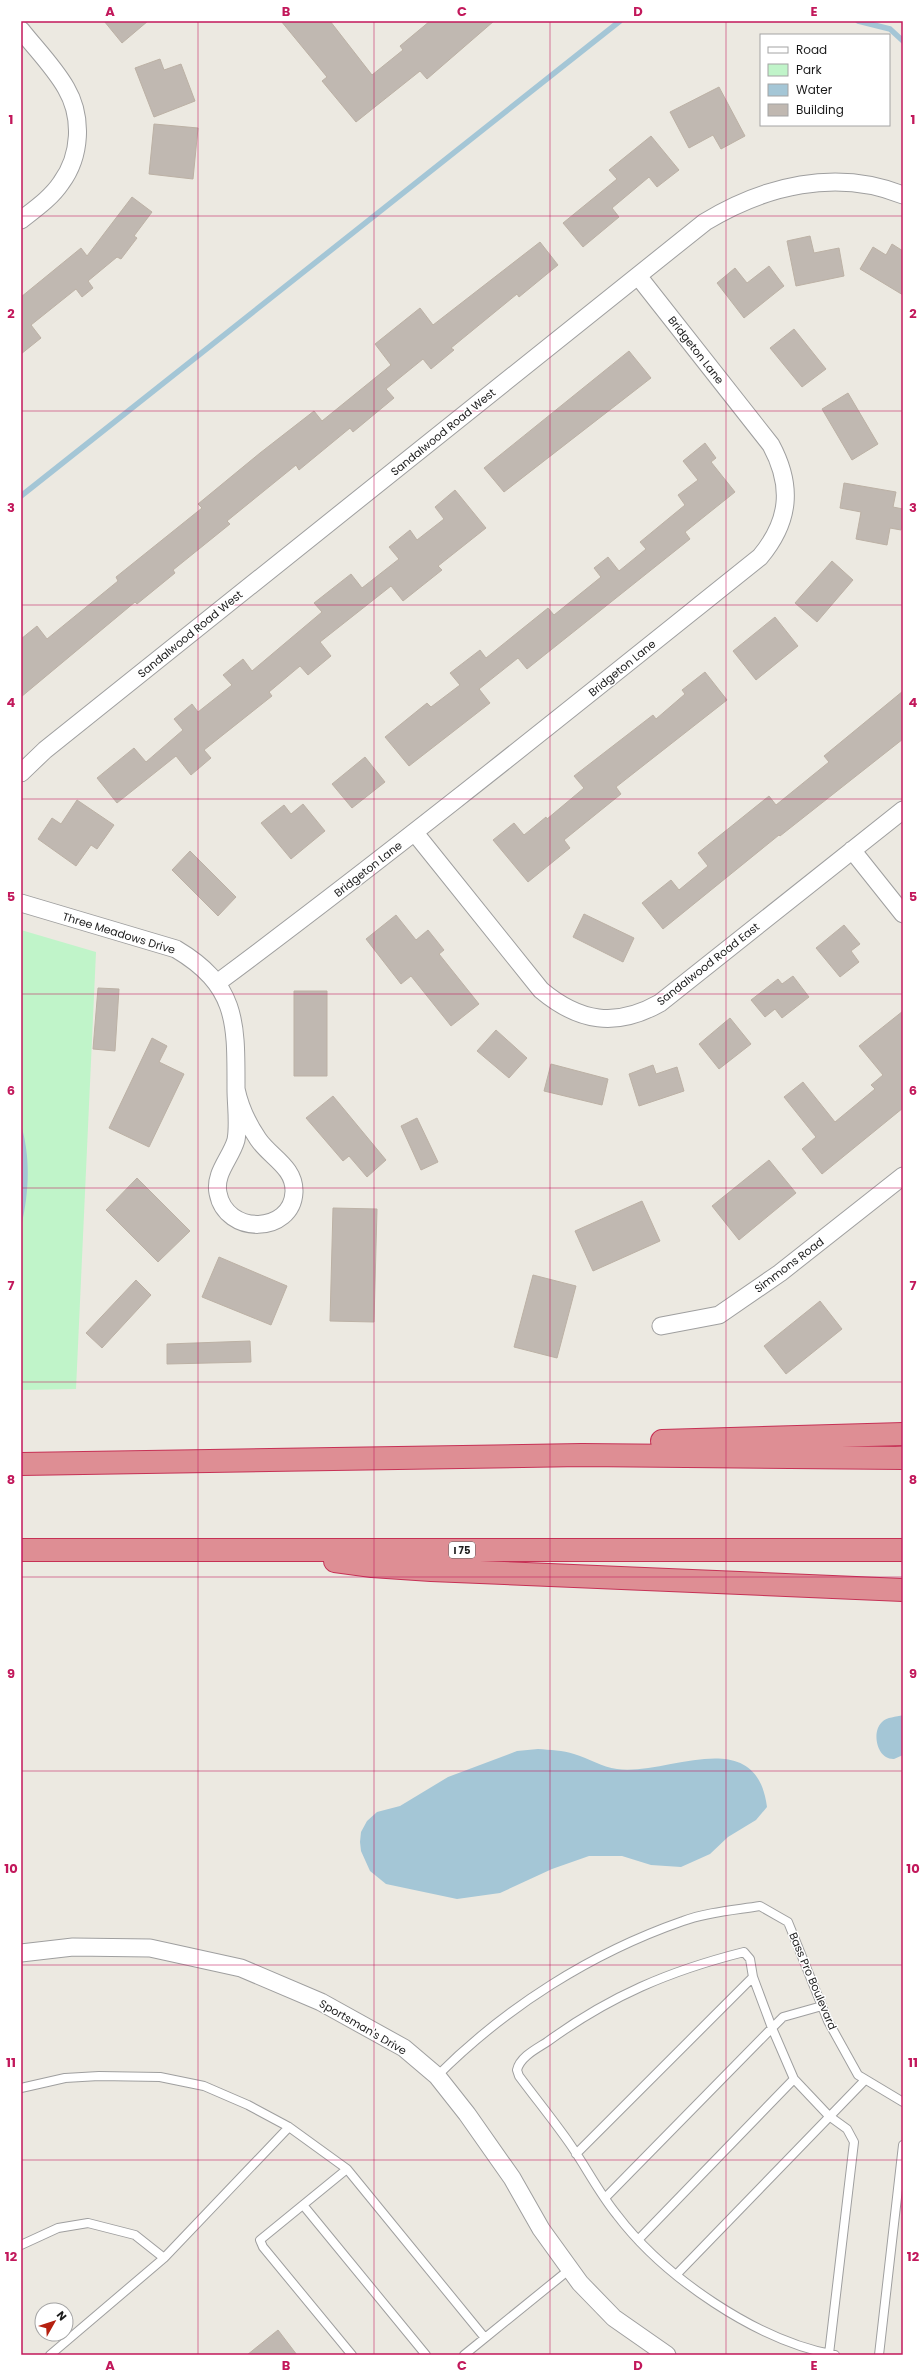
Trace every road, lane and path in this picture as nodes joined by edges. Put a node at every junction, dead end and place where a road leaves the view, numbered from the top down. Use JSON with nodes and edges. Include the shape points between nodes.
{"nodes":[{"id":1,"x":21,"y":30,"type":"edge"},
{"id":2,"x":903,"y":195,"type":"edge"},
{"id":3,"x":21,"y":220,"type":"edge"},
{"id":4,"x":638,"y":276,"type":"junction"},
{"id":5,"x":21,"y":773,"type":"edge"},
{"id":6,"x":903,"y":810,"type":"edge"},
{"id":7,"x":415,"y":833,"type":"junction"},
{"id":8,"x":852,"y":850,"type":"junction"},
{"id":9,"x":21,"y":903,"type":"edge"},
{"id":10,"x":903,"y":914,"type":"edge"},
{"id":11,"x":217,"y":984,"type":"junction"},
{"id":12,"x":236,"y":1089,"type":"junction"},
{"id":13,"x":903,"y":1176,"type":"edge"},
{"id":14,"x":661,"y":1326,"type":"dead end"},
{"id":15,"x":903,"y":1434,"type":"edge"},
{"id":16,"x":582,"y":1455,"type":"junction"},
{"id":17,"x":903,"y":1458,"type":"edge"},
{"id":18,"x":21,"y":1464,"type":"edge"},
{"id":19,"x":21,"y":1550,"type":"edge"},
{"id":20,"x":271,"y":1550,"type":"junction"},
{"id":21,"x":903,"y":1550,"type":"edge"},
{"id":22,"x":903,"y":1590,"type":"edge"},
{"id":23,"x":21,"y":1953,"type":"edge"},
{"id":24,"x":753,"y":1978,"type":"junction"},
{"id":25,"x":822,"y":2006,"type":"junction"},
{"id":26,"x":772,"y":2028,"type":"junction"},
{"id":27,"x":436,"y":2076,"type":"junction"},
{"id":28,"x":794,"y":2079,"type":"junction"},
{"id":29,"x":865,"y":2080,"type":"junction"},
{"id":30,"x":21,"y":2088,"type":"edge"},
{"id":31,"x":903,"y":2102,"type":"edge"},
{"id":32,"x":829,"y":2116,"type":"junction"},
{"id":33,"x":289,"y":2127,"type":"junction"},
{"id":34,"x":903,"y":2144,"type":"edge"},
{"id":35,"x":576,"y":2154,"type":"junction"},
{"id":36,"x":347,"y":2169,"type":"junction"},
{"id":37,"x":605,"y":2198,"type":"junction"},
{"id":38,"x":302,"y":2205,"type":"junction"},
{"id":39,"x":638,"y":2240,"type":"junction"},
{"id":40,"x":21,"y":2245,"type":"edge"},
{"id":41,"x":164,"y":2258,"type":"junction"},
{"id":42,"x":570,"y":2269,"type":"junction"},
{"id":43,"x":676,"y":2275,"type":"junction"},
{"id":44,"x":485,"y":2338,"type":"junction"},
{"id":45,"x":832,"y":2354,"type":"edge"},
{"id":46,"x":50,"y":2355,"type":"edge"},
{"id":47,"x":352,"y":2355,"type":"edge"},
{"id":48,"x":426,"y":2355,"type":"edge"},
{"id":49,"x":464,"y":2355,"type":"edge"},
{"id":50,"x":667,"y":2355,"type":"edge"},
{"id":51,"x":879,"y":2355,"type":"edge"}],
"edges":[{"from":1,"to":3,"type":"street","via":[[67,90],[75,110],[78,131],[74,160],[61,185]]},
{"from":2,"to":4,"type":"street","name":"Sandalwood Road West","via":[[870,185],[841,182],[784,187],[730,207],[705,222]]},
{"from":4,"to":5,"type":"street","name":"Sandalwood Road West","via":[[51,745]]},
{"from":4,"to":7,"type":"street","name":"Bridgeton Lane","via":[[771,445],[783,473],[786,488],[786,503],[777,532],[760,557]]},
{"from":6,"to":8,"type":"street","name":"Sandalwood Road East"},
{"from":7,"to":8,"type":"street","name":"Sandalwood Road East","via":[[541,990],[558,1004],[577,1014],[605,1019],[634,1015],[660,1003]]},
{"from":7,"to":11,"type":"street","name":"Bridgeton Lane"},
{"from":8,"to":10,"type":"street"},
{"from":9,"to":11,"type":"street","name":"Three Meadows Drive","via":[[176,948],[195,960]]},
{"from":11,"to":12,"type":"street","name":"Three Meadows Drive","via":[[226,998],[235,1022]]},
{"from":12,"to":12,"type":"street","name":"Three Meadows Drive","via":[[236,1140],[220,1174],[218,1194],[221,1204],[238,1222],[269,1222],[288,1210],[292,1202],[293,1183],[286,1169],[258,1140],[242,1113]]},
{"from":13,"to":14,"type":"street","name":"Simmons Road","via":[[780,1273],[719,1316]]},
{"from":15,"to":16,"type":"highway","via":[[641,1442],[612,1446]]},
{"from":16,"to":17,"type":"highway"},
{"from":16,"to":18,"type":"highway"},
{"from":19,"to":20,"type":"highway","number":"I 75"},
{"from":20,"to":21,"type":"highway","number":"I 75"},
{"from":20,"to":22,"type":"highway","via":[[372,1566]]},
{"from":23,"to":27,"type":"street","name":"Sportsman's Drive","via":[[73,1947],[150,1948],[241,1968],[321,2002],[404,2048]]},
{"from":24,"to":26,"type":"lane"},
{"from":24,"to":35,"type":"lane"},
{"from":24,"to":35,"type":"lane","via":[[750,1959],[744,1952],[674,1972],[641,1985],[579,2018],[523,2059],[518,2064],[519,2076]]},
{"from":25,"to":26,"type":"lane","via":[[782,2017]]},
{"from":25,"to":27,"type":"lane","name":"Bass Pro Boulevard","via":[[788,1922],[760,1906],[684,1920],[602,1954],[516,2008],[463,2050]]},
{"from":25,"to":29,"type":"lane","name":"Bass Pro Boulevard","via":[[828,2022],[858,2075]]},
{"from":26,"to":28,"type":"lane"},
{"from":26,"to":37,"type":"lane"},
{"from":27,"to":42,"type":"street","name":"Sportsman's Drive","via":[[467,2114],[512,2178],[542,2229]]},
{"from":28,"to":32,"type":"lane"},
{"from":28,"to":39,"type":"lane"},
{"from":29,"to":31,"type":"lane","name":"Bass Pro Boulevard"},
{"from":29,"to":32,"type":"lane"},
{"from":30,"to":33,"type":"lane","via":[[65,2078],[160,2077],[204,2086],[248,2105]]},
{"from":32,"to":43,"type":"lane"},
{"from":32,"to":45,"type":"lane","via":[[847,2129],[854,2142]]},
{"from":33,"to":36,"type":"lane"},
{"from":33,"to":41,"type":"lane"},
{"from":34,"to":51,"type":"lane"},
{"from":35,"to":37,"type":"lane"},
{"from":36,"to":38,"type":"lane"},
{"from":36,"to":44,"type":"lane"},
{"from":37,"to":39,"type":"lane"},
{"from":38,"to":47,"type":"lane","via":[[260,2240],[261,2244]]},
{"from":38,"to":48,"type":"lane"},
{"from":39,"to":43,"type":"lane"},
{"from":40,"to":41,"type":"lane","via":[[58,2228],[88,2223],[134,2235]]},
{"from":41,"to":46,"type":"lane"},
{"from":42,"to":44,"type":"lane"},
{"from":42,"to":50,"type":"street","name":"Sportsman's Drive","via":[[614,2318]]},
{"from":43,"to":45,"type":"lane","via":[[728,2312],[806,2348]]},
{"from":44,"to":49,"type":"lane"}]}
